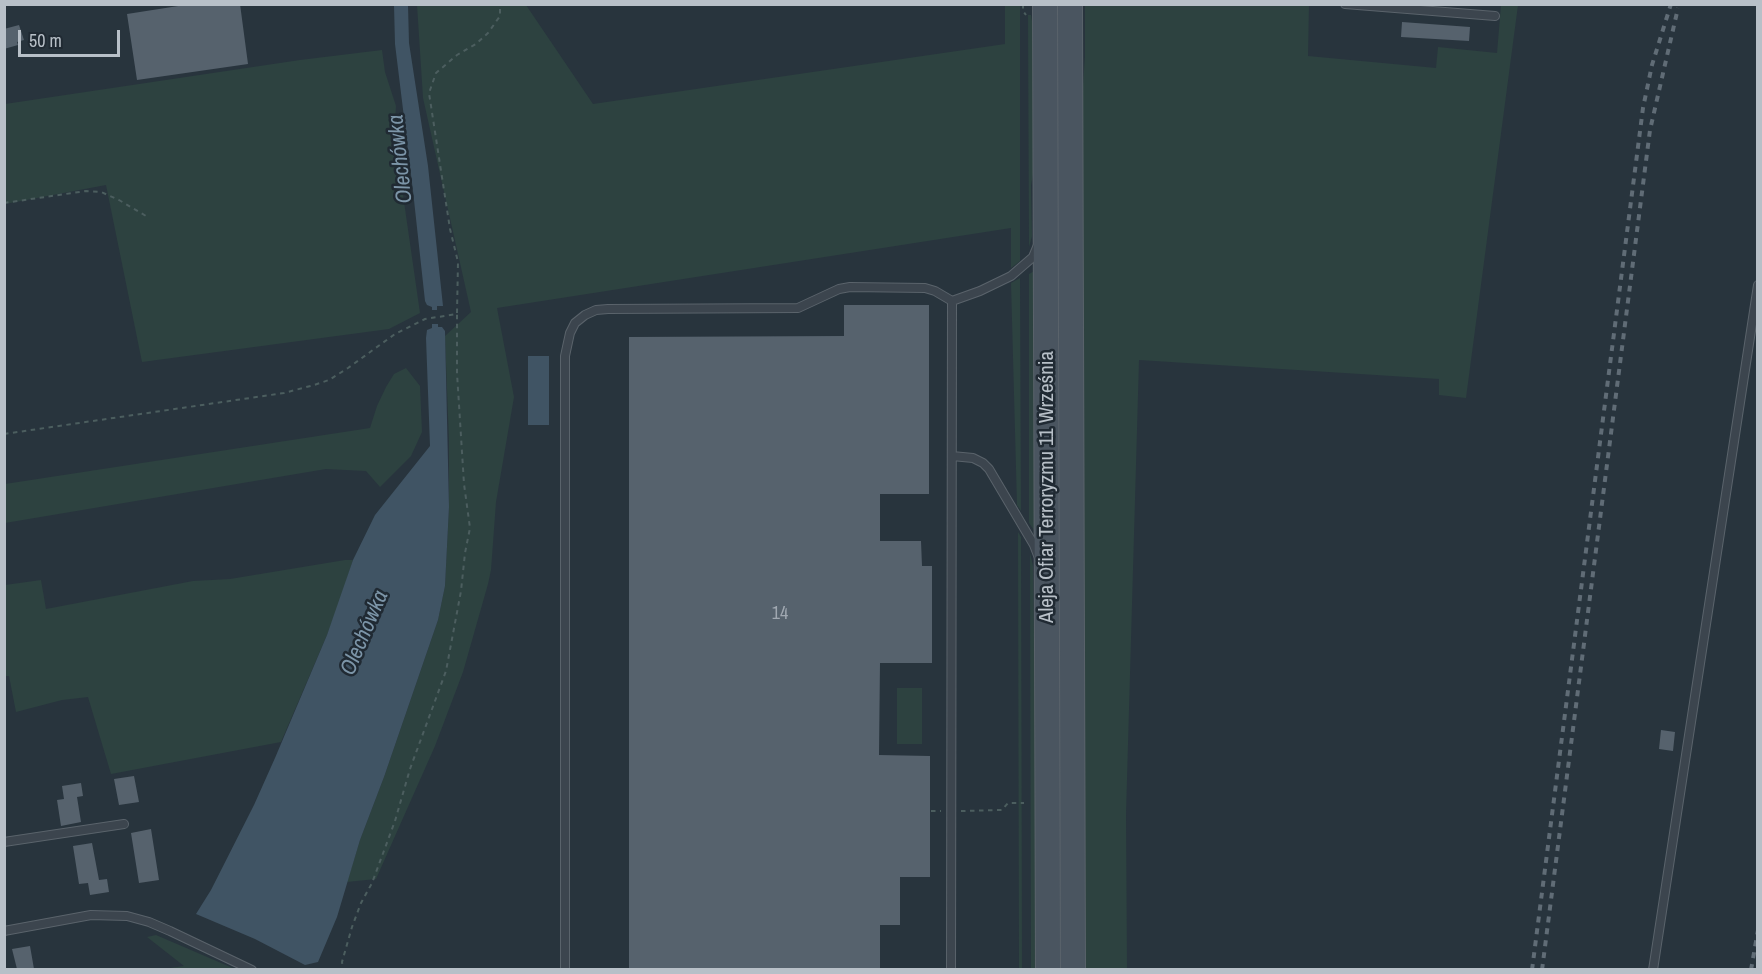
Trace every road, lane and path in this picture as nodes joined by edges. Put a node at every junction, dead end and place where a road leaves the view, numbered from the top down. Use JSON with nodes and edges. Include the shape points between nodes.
{"nodes":[{"id":1,"x":500,"y":4,"type":"edge"},
{"id":2,"x":1045,"y":4,"type":"edge"},
{"id":3,"x":1070,"y":4,"type":"edge"},
{"id":4,"x":1345,"y":4,"type":"edge"},
{"id":5,"x":1408,"y":7,"type":"edge"},
{"id":6,"x":1495,"y":16,"type":"dead end"},
{"id":7,"x":4,"y":203,"type":"edge"},
{"id":8,"x":146,"y":216,"type":"dead end"},
{"id":9,"x":1046,"y":228,"type":"junction"},
{"id":10,"x":1758,"y":285,"type":"edge"},
{"id":11,"x":952,"y":301,"type":"junction"},
{"id":12,"x":457,"y":314,"type":"junction"},
{"id":13,"x":4,"y":434,"type":"edge"},
{"id":14,"x":952,"y":456,"type":"junction"},
{"id":15,"x":1047,"y":582,"type":"junction"},
{"id":16,"x":1024,"y":803,"type":"dead end"},
{"id":17,"x":930,"y":811,"type":"dead end"},
{"id":18,"x":951,"y":811,"type":"junction"},
{"id":19,"x":124,"y":824,"type":"dead end"},
{"id":20,"x":4,"y":842,"type":"edge"},
{"id":21,"x":4,"y":931,"type":"edge"},
{"id":22,"x":252,"y":969,"type":"edge"},
{"id":23,"x":342,"y":969,"type":"edge"},
{"id":24,"x":565,"y":969,"type":"edge"},
{"id":25,"x":951,"y":969,"type":"edge"},
{"id":26,"x":1048,"y":969,"type":"edge"},
{"id":27,"x":1074,"y":969,"type":"edge"},
{"id":28,"x":1653,"y":969,"type":"edge"}],
"edges":[{"from":1,"to":12,"type":"path","via":[[500,16],[488,33],[436,73],[429,93],[458,262]]},
{"from":2,"to":9,"type":"street","name":"Aleja Ofiar Terroryzmu 11 Września"},
{"from":3,"to":27,"type":"street","name":"Aleja Ofiar Terroryzmu 11 Września"},
{"from":4,"to":5,"type":"lane"},
{"from":5,"to":6,"type":"lane"},
{"from":7,"to":8,"type":"path","via":[[101,192]]},
{"from":9,"to":11,"type":"lane","via":[[1033,257],[1011,276]]},
{"from":9,"to":15,"type":"street","name":"Aleja Ofiar Terroryzmu 11 Września"},
{"from":10,"to":28,"type":"lane"},
{"from":11,"to":14,"type":"lane"},
{"from":11,"to":24,"type":"lane","via":[[925,288],[850,287],[798,308],[596,310],[585,315],[570,333],[565,356]]},
{"from":12,"to":13,"type":"path","via":[[425,319],[394,334],[329,380],[284,393]]},
{"from":12,"to":23,"type":"path","via":[[457,373],[470,528],[461,591],[446,671],[395,821],[352,927]]},
{"from":14,"to":15,"type":"lane","via":[[973,458],[989,469],[1034,545]]},
{"from":14,"to":18,"type":"lane"},
{"from":15,"to":26,"type":"street","name":"Aleja Ofiar Terroryzmu 11 Września"},
{"from":16,"to":18,"type":"path","via":[[1008,803],[1002,810]]},
{"from":17,"to":18,"type":"path"},
{"from":18,"to":25,"type":"lane"},
{"from":19,"to":20,"type":"lane"},
{"from":21,"to":22,"type":"lane","via":[[91,915],[127,916],[149,922]]}]}
